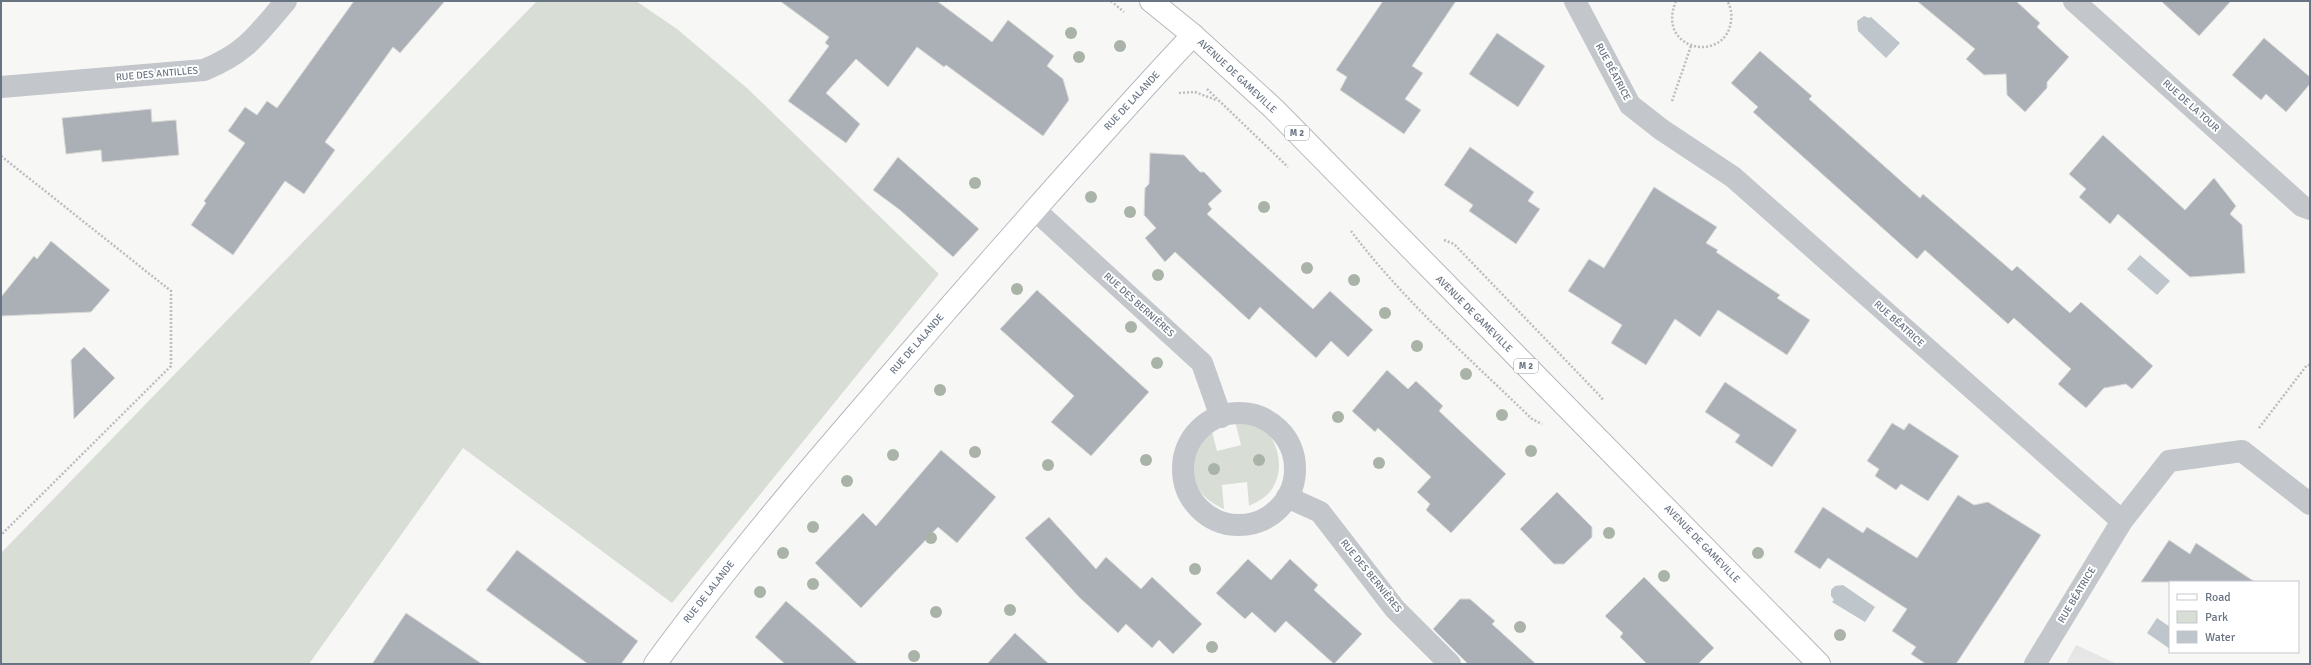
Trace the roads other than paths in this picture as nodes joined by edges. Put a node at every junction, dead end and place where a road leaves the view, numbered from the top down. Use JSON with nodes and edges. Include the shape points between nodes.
{"nodes":[{"id":1,"x":286,"y":1,"type":"edge"},
{"id":2,"x":1151,"y":1,"type":"edge"},
{"id":3,"x":1575,"y":1,"type":"edge"},
{"id":4,"x":2074,"y":1,"type":"edge"},
{"id":5,"x":1193,"y":35,"type":"junction"},
{"id":6,"x":1,"y":88,"type":"edge"},
{"id":7,"x":1034,"y":209,"type":"junction"},
{"id":8,"x":2310,"y":209,"type":"edge"},
{"id":9,"x":1221,"y":416,"type":"junction"},
{"id":10,"x":1287,"y":497,"type":"junction"},
{"id":11,"x":2310,"y":504,"type":"edge"},
{"id":12,"x":2122,"y":520,"type":"junction"},
{"id":13,"x":655,"y":664,"type":"edge"},
{"id":14,"x":1450,"y":664,"type":"edge"},
{"id":15,"x":1820,"y":664,"type":"edge"},
{"id":16,"x":2035,"y":664,"type":"edge"}],
"edges":[{"from":1,"to":6,"type":"street","name":"RUE DES ANTILLES","via":[[250,44],[227,61],[204,70]]},
{"from":2,"to":5,"type":"main road","number":"M 2"},
{"from":3,"to":12,"type":"street","name":"RUE BÉATRICE","via":[[1630,105],[1662,130],[1733,177]]},
{"from":4,"to":8,"type":"street","name":"RUE DE LA TOUR","via":[[2302,206]]},
{"from":5,"to":7,"type":"main road","name":"RUE DE LALANDE"},
{"from":5,"to":15,"type":"main road","name":"AVENUE DE GAMEVILLE","number":"M 2","via":[[1274,109]]},
{"from":7,"to":9,"type":"street","name":"RUE DES BERNIÈRES","via":[[1202,363]]},
{"from":7,"to":13,"type":"main road","name":"RUE DE LALANDE","via":[[822,454],[695,610]]},
{"from":9,"to":10,"type":"street","via":[[1244,413],[1260,417],[1273,425],[1284,437],[1292,451],[1295,467],[1293,483]]},
{"from":9,"to":10,"type":"street","via":[[1200,428],[1190,440],[1184,456],[1182,471],[1185,487],[1192,501],[1213,518],[1233,524],[1249,524],[1277,510]]},
{"from":10,"to":14,"type":"street","name":"RUE DES BERNIÈRES","via":[[1320,512],[1395,609]]},
{"from":11,"to":12,"type":"street","via":[[2242,451],[2169,461]]},
{"from":12,"to":16,"type":"street","name":"RUE BÉATRICE"}]}
